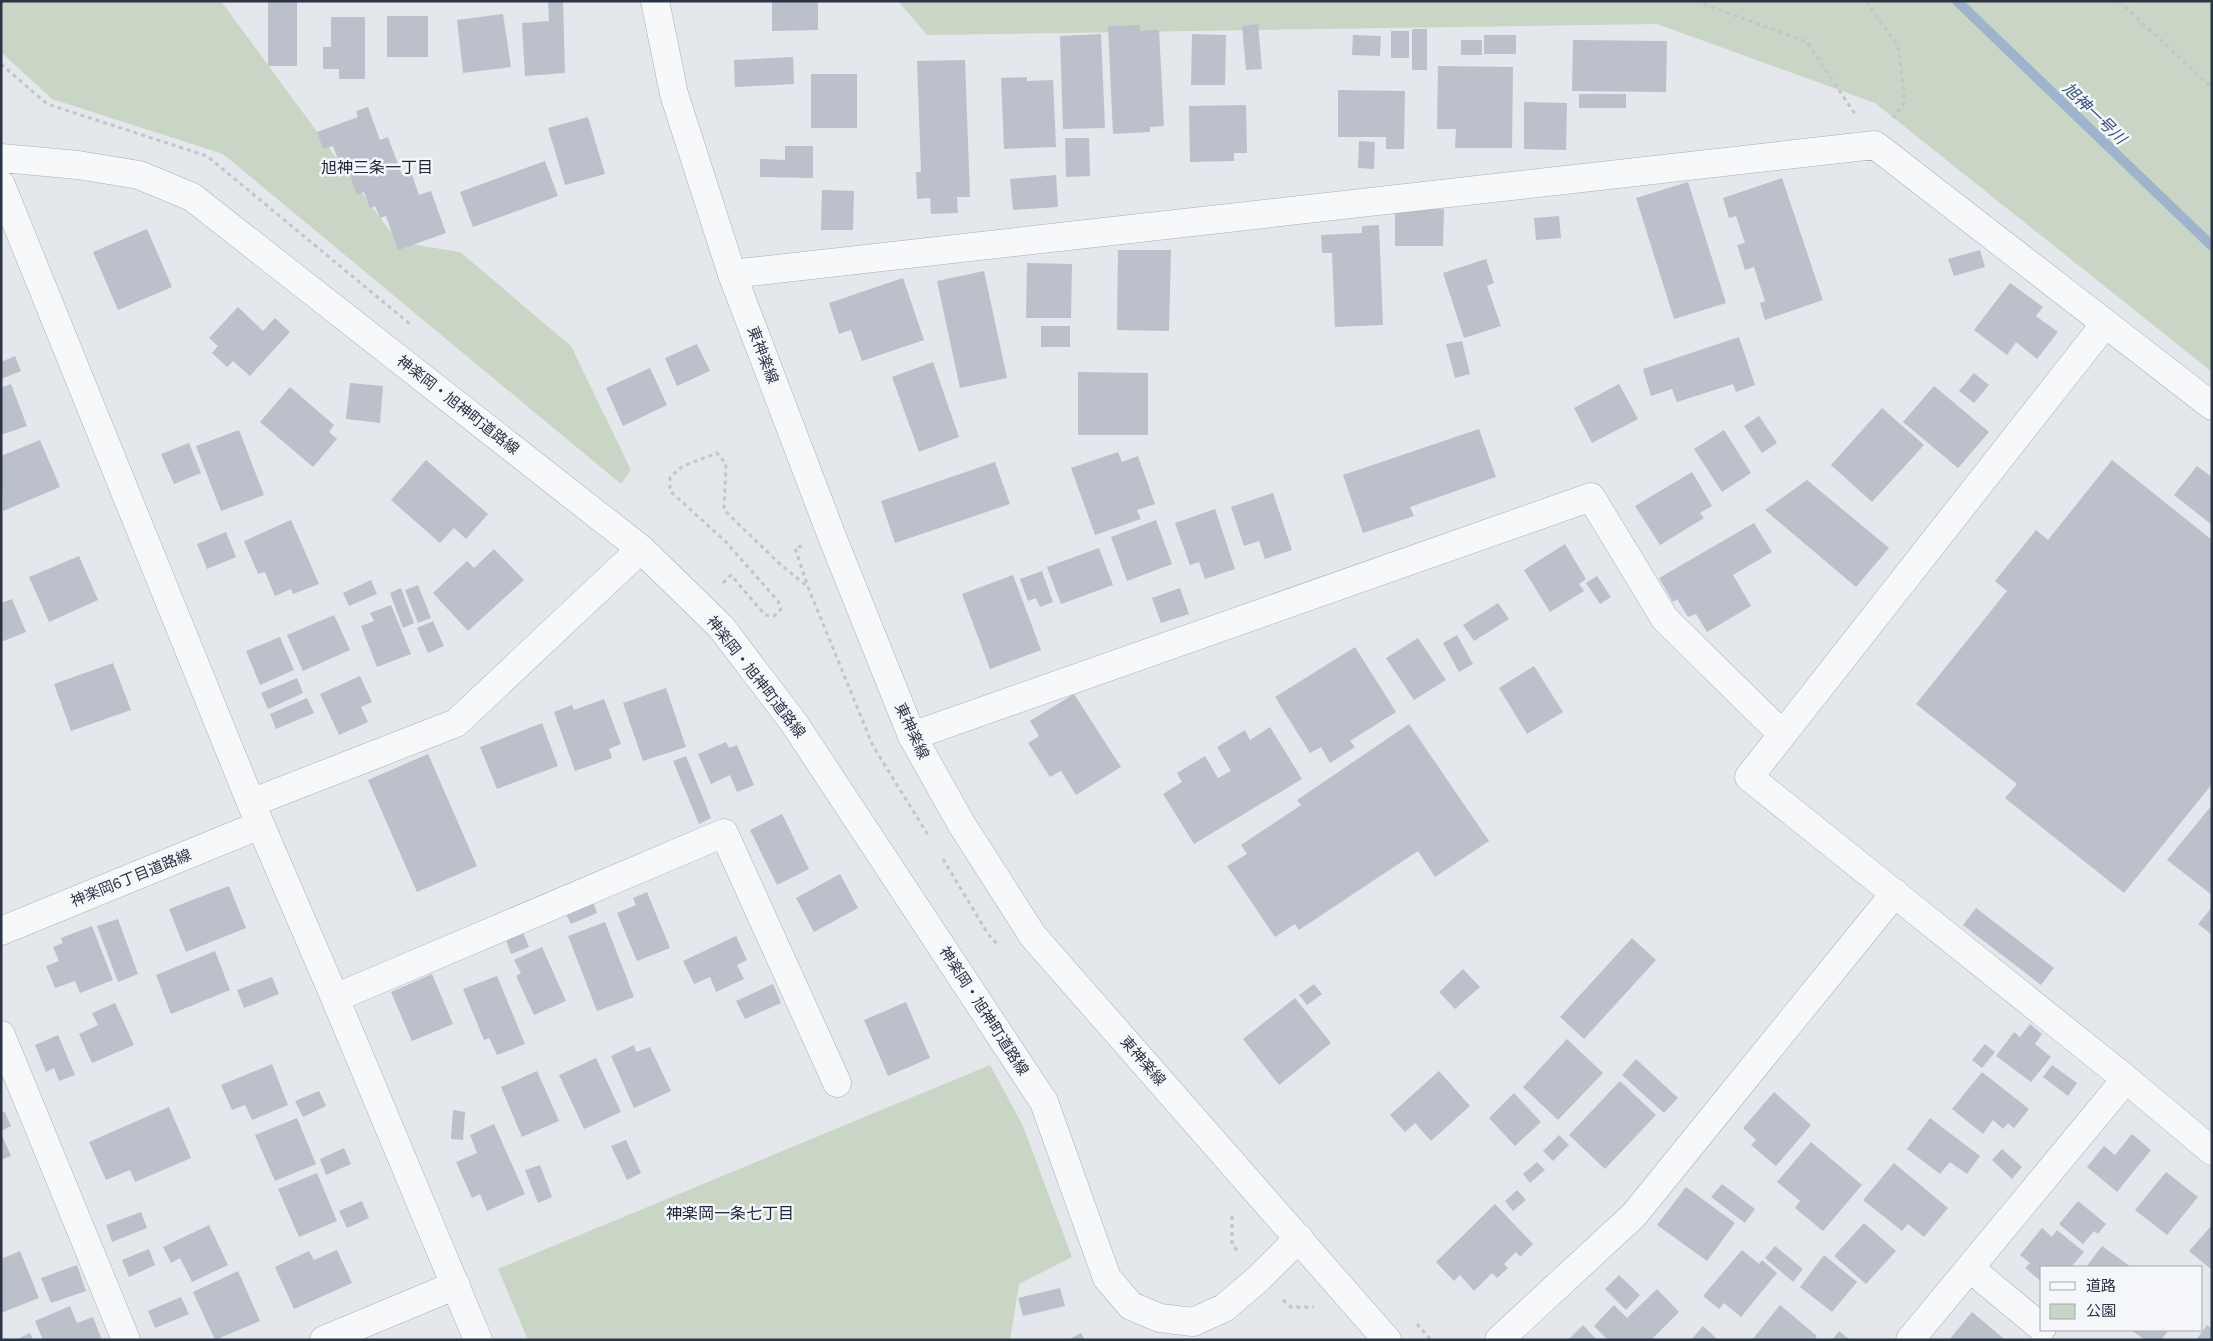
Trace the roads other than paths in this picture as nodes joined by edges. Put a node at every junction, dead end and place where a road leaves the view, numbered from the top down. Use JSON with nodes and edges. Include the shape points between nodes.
{"nodes":[{"id":1,"x":655,"y":1,"type":"edge"},
{"id":2,"x":1,"y":158,"type":"edge"},
{"id":3,"x":1,"y":184,"type":"edge"},
{"id":4,"x":6,"y":212,"type":"edge"},
{"id":5,"x":732,"y":274,"type":"junction"},
{"id":6,"x":2105,"y":324,"type":"junction"},
{"id":7,"x":2212,"y":406,"type":"edge"},
{"id":8,"x":641,"y":549,"type":"junction"},
{"id":9,"x":1782,"y":734,"type":"junction"},
{"id":10,"x":912,"y":736,"type":"junction"},
{"id":11,"x":255,"y":814,"type":"junction"},
{"id":12,"x":1895,"y":893,"type":"junction"},
{"id":13,"x":1,"y":931,"type":"edge"},
{"id":14,"x":335,"y":998,"type":"junction"},
{"id":15,"x":1,"y":1035,"type":"edge"},
{"id":16,"x":2126,"y":1079,"type":"junction"},
{"id":17,"x":837,"y":1084,"type":"dead end"},
{"id":18,"x":2212,"y":1151,"type":"edge"},
{"id":19,"x":1299,"y":1238,"type":"junction"},
{"id":20,"x":1970,"y":1270,"type":"junction"},
{"id":21,"x":456,"y":1285,"type":"junction"},
{"id":22,"x":2040,"y":1327,"type":"edge"},
{"id":23,"x":2045,"y":1331,"type":"edge"},
{"id":24,"x":126,"y":1340,"type":"edge"},
{"id":25,"x":324,"y":1340,"type":"edge"},
{"id":26,"x":478,"y":1340,"type":"edge"},
{"id":27,"x":1387,"y":1340,"type":"edge"},
{"id":28,"x":1499,"y":1340,"type":"edge"},
{"id":29,"x":1910,"y":1340,"type":"edge"},
{"id":30,"x":2056,"y":1340,"type":"edge"}],
"edges":[{"from":1,"to":5,"type":"street","name":"東神楽線","via":[[674,94]]},
{"from":2,"to":8,"type":"street","name":"神楽岡・旭神町道路線","via":[[139,175],[192,197]]},
{"from":3,"to":4,"type":"street"},
{"from":4,"to":11,"type":"street"},
{"from":5,"to":6,"type":"street","via":[[1875,145]]},
{"from":5,"to":10,"type":"street","name":"東神楽線"},
{"from":6,"to":7,"type":"street"},
{"from":6,"to":9,"type":"street"},
{"from":8,"to":11,"type":"street","name":"神楽岡6丁目道路線","via":[[456,723]]},
{"from":8,"to":19,"type":"street","name":"神楽岡・旭神町道路線","via":[[721,627],[794,723],[1001,1035],[1044,1102],[1106,1278],[1131,1306],[1160,1318],[1193,1322],[1224,1308]]},
{"from":9,"to":10,"type":"street","via":[[1665,619],[1591,497]]},
{"from":9,"to":12,"type":"street","via":[[1749,777]]},
{"from":10,"to":19,"type":"street","name":"東神楽線","via":[[962,825],[1033,936]]},
{"from":11,"to":13,"type":"street","name":"神楽岡6丁目道路線"},
{"from":11,"to":14,"type":"street"},
{"from":12,"to":16,"type":"street"},
{"from":12,"to":28,"type":"street","via":[[1634,1215]]},
{"from":14,"to":17,"type":"street","via":[[724,833]]},
{"from":14,"to":21,"type":"street"},
{"from":15,"to":24,"type":"street"},
{"from":16,"to":18,"type":"street"},
{"from":16,"to":20,"type":"street"},
{"from":19,"to":27,"type":"street","name":"東神楽線"},
{"from":20,"to":22,"type":"street"},
{"from":20,"to":29,"type":"street"},
{"from":21,"to":25,"type":"street"},
{"from":21,"to":26,"type":"street"},
{"from":23,"to":30,"type":"street"}]}
